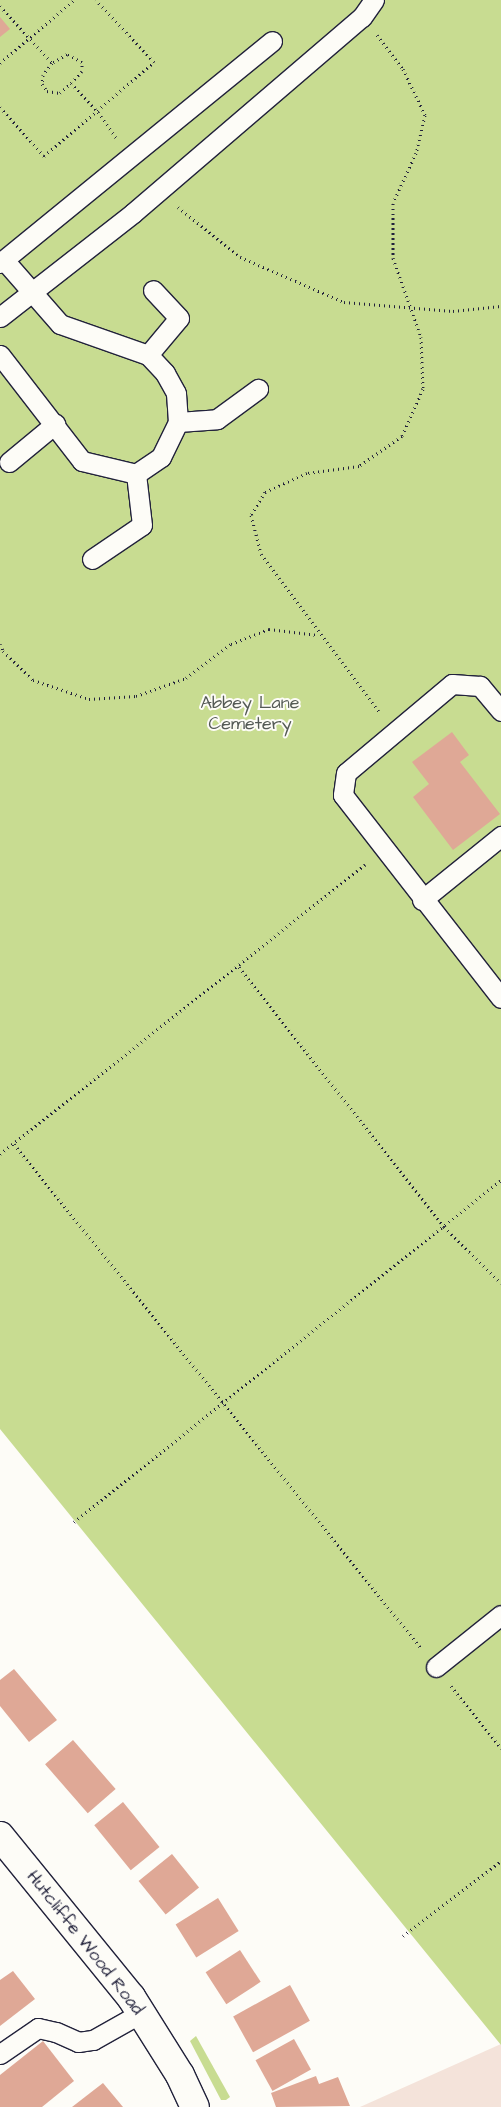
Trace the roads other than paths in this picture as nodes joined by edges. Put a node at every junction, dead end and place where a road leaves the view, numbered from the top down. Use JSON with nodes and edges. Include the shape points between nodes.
{"nodes":[{"id":1,"x":374,"y":0,"type":"edge"},
{"id":2,"x":272,"y":42,"type":"dead end"},
{"id":3,"x":2,"y":261,"type":"edge"},
{"id":4,"x":153,"y":290,"type":"dead end"},
{"id":5,"x":32,"y":292,"type":"junction"},
{"id":6,"x":0,"y":317,"type":"edge"},
{"id":7,"x":148,"y":355,"type":"junction"},
{"id":8,"x":0,"y":356,"type":"edge"},
{"id":9,"x":258,"y":389,"type":"dead end"},
{"id":10,"x":178,"y":422,"type":"junction"},
{"id":11,"x":55,"y":424,"type":"junction"},
{"id":12,"x":9,"y":462,"type":"dead end"},
{"id":13,"x":136,"y":474,"type":"junction"},
{"id":14,"x":92,"y":559,"type":"dead end"},
{"id":15,"x":501,"y":711,"type":"edge"},
{"id":16,"x":501,"y":836,"type":"edge"},
{"id":17,"x":422,"y":900,"type":"junction"},
{"id":18,"x":501,"y":998,"type":"edge"},
{"id":19,"x":501,"y":1615,"type":"edge"},
{"id":20,"x":436,"y":1667,"type":"road end"},
{"id":21,"x":0,"y":1836,"type":"edge"},
{"id":22,"x":141,"y":2012,"type":"junction"},
{"id":23,"x":0,"y":2054,"type":"edge"},
{"id":24,"x":195,"y":2107,"type":"edge"}],
"edges":[{"from":1,"to":5,"type":"lane","via":[[362,17]]},
{"from":2,"to":3,"type":"lane"},
{"from":3,"to":5,"type":"lane"},
{"from":4,"to":7,"type":"lane","via":[[179,318]]},
{"from":5,"to":6,"type":"lane"},
{"from":5,"to":7,"type":"lane","via":[[60,324]]},
{"from":7,"to":10,"type":"lane","via":[[166,373],[176,393]]},
{"from":8,"to":11,"type":"lane"},
{"from":9,"to":10,"type":"lane","via":[[217,419]]},
{"from":10,"to":13,"type":"lane","via":[[161,457]]},
{"from":11,"to":12,"type":"lane"},
{"from":11,"to":13,"type":"lane","via":[[82,461]]},
{"from":13,"to":14,"type":"lane","via":[[142,525]]},
{"from":15,"to":17,"type":"lane","via":[[480,686],[452,684],[393,730],[346,773],[343,795]]},
{"from":16,"to":17,"type":"lane"},
{"from":17,"to":18,"type":"lane"},
{"from":19,"to":20,"type":"lane"},
{"from":21,"to":22,"type":"street","name":"Hutcliffe Wood Road"},
{"from":22,"to":23,"type":"lane","via":[[93,2040],[78,2042],[38,2028]]},
{"from":22,"to":24,"type":"street","name":"Hutcliffe Wood Road","via":[[180,2075]]}]}
